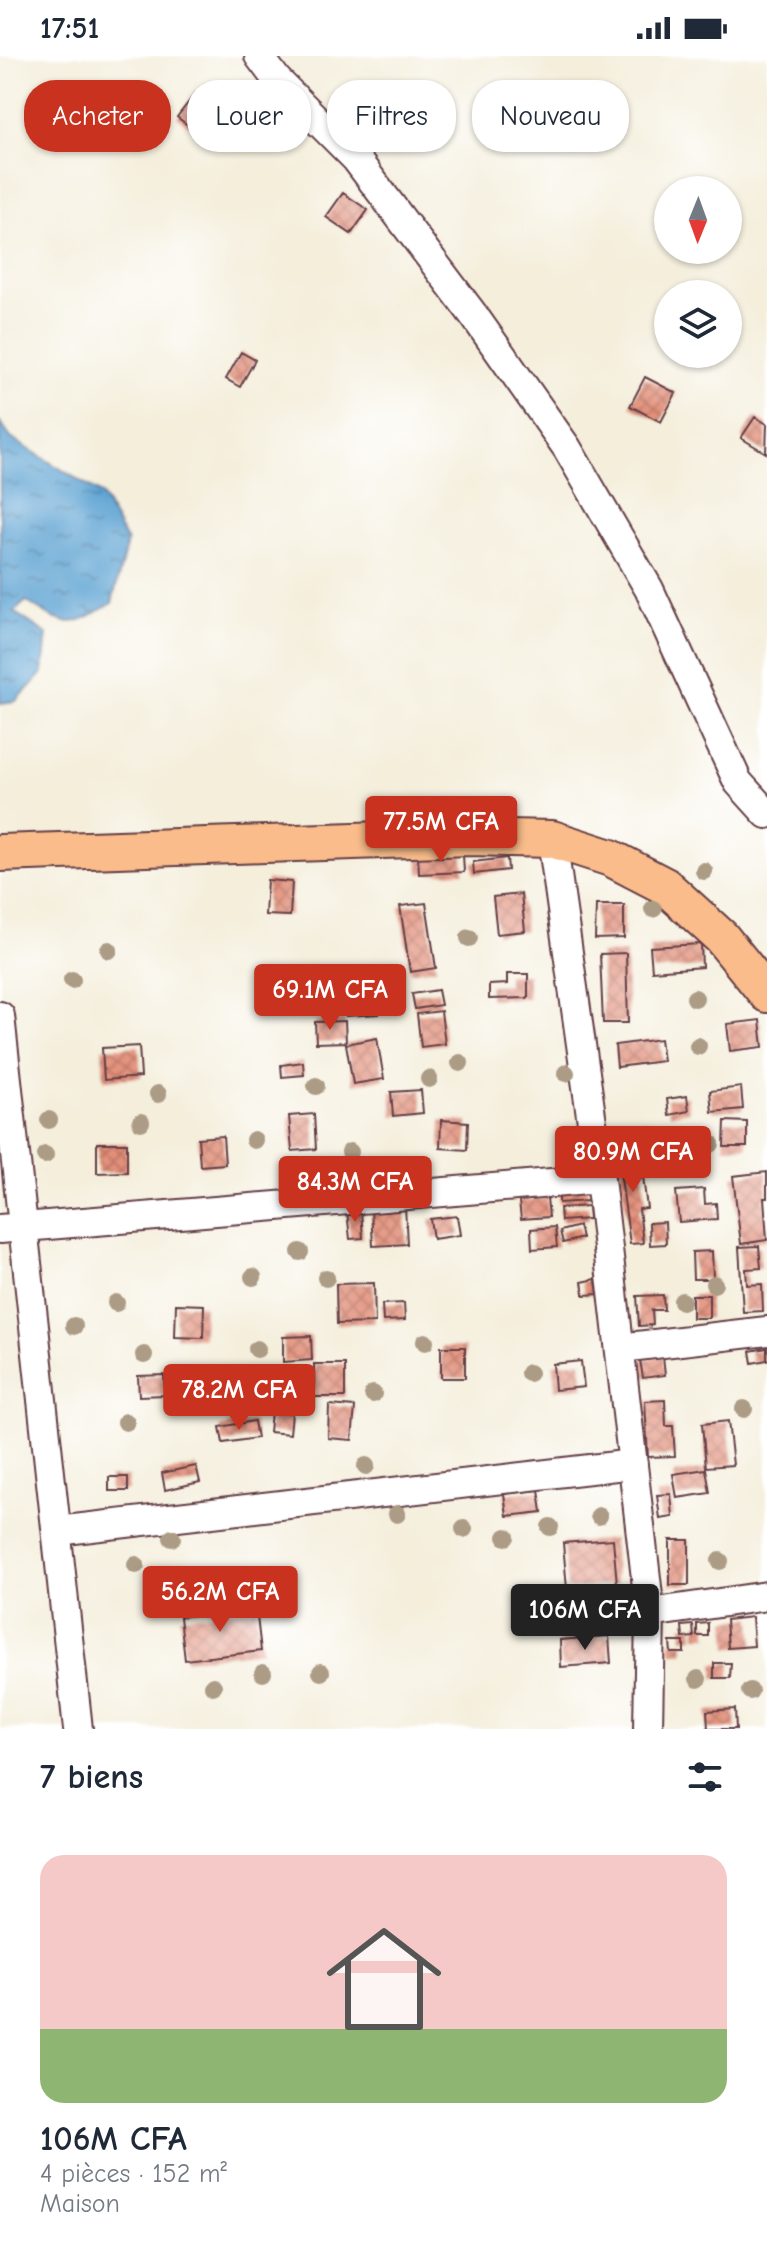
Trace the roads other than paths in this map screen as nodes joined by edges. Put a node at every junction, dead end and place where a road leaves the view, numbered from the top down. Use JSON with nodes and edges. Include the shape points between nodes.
{"nodes":[{"id":1,"x":259,"y":56,"type":"edge"},
{"id":2,"x":767,"y":814,"type":"edge"},
{"id":3,"x":552,"y":839,"type":"junction"},
{"id":4,"x":0,"y":853,"type":"edge"},
{"id":5,"x":767,"y":994,"type":"edge"},
{"id":6,"x":0,"y":1016,"type":"edge"},
{"id":7,"x":600,"y":1179,"type":"junction"},
{"id":8,"x":11,"y":1227,"type":"edge"},
{"id":9,"x":767,"y":1331,"type":"edge"},
{"id":10,"x":620,"y":1348,"type":"junction"},
{"id":11,"x":633,"y":1464,"type":"junction"},
{"id":12,"x":57,"y":1531,"type":"junction"},
{"id":13,"x":767,"y":1596,"type":"edge"},
{"id":14,"x":650,"y":1613,"type":"junction"},
{"id":15,"x":78,"y":1729,"type":"edge"},
{"id":16,"x":648,"y":1729,"type":"edge"}],
"edges":[{"from":1,"to":2,"type":"street","via":[[356,159],[567,448],[649,589],[738,782]]},
{"from":3,"to":4,"type":"main road","via":[[469,837]]},
{"from":3,"to":5,"type":"main road","via":[[611,858],[665,886],[721,937]]},
{"from":3,"to":7,"type":"street"},
{"from":6,"to":8,"type":"street"},
{"from":7,"to":8,"type":"street"},
{"from":7,"to":10,"type":"street"},
{"from":8,"to":12,"type":"street"},
{"from":9,"to":10,"type":"street"},
{"from":10,"to":11,"type":"street"},
{"from":11,"to":12,"type":"street"},
{"from":11,"to":14,"type":"street"},
{"from":12,"to":15,"type":"street"},
{"from":13,"to":14,"type":"street"},
{"from":14,"to":16,"type":"street"}]}
